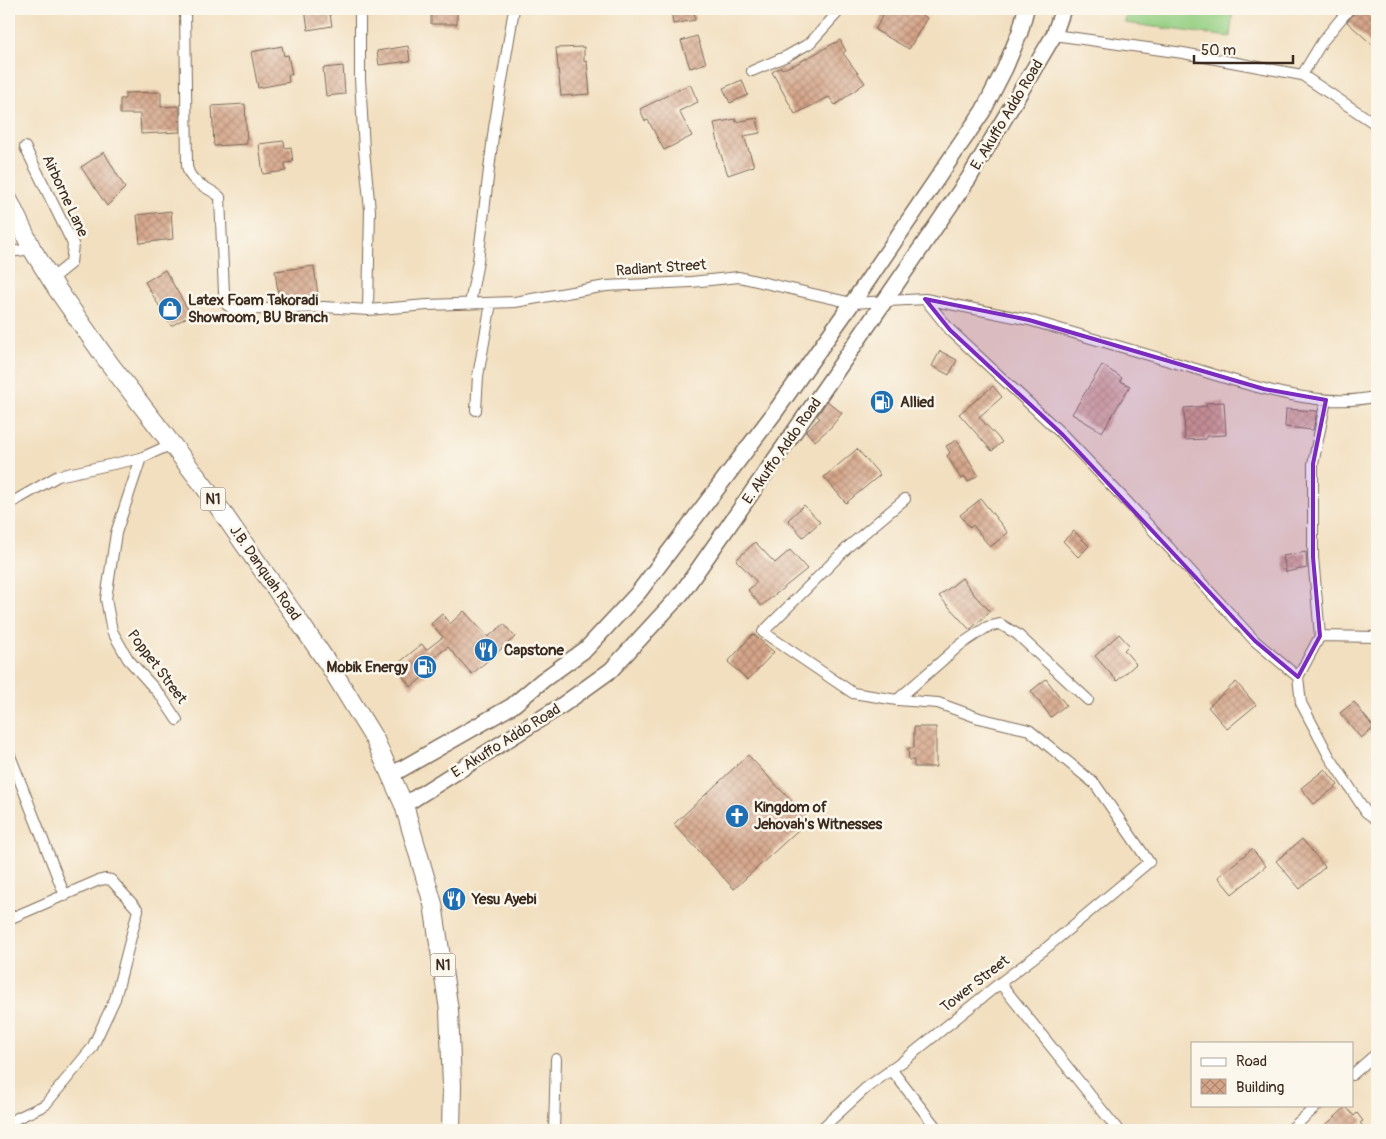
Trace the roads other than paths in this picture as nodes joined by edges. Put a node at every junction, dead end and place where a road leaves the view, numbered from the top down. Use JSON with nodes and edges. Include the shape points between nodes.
{"nodes":[{"id":1,"x":185,"y":9,"type":"edge"},
{"id":2,"x":360,"y":9,"type":"edge"},
{"id":3,"x":514,"y":9,"type":"edge"},
{"id":4,"x":840,"y":9,"type":"edge"},
{"id":5,"x":1026,"y":9,"type":"edge"},
{"id":6,"x":1063,"y":9,"type":"edge"},
{"id":7,"x":1349,"y":9,"type":"edge"},
{"id":8,"x":1054,"y":35,"type":"junction"},
{"id":9,"x":752,"y":71,"type":"dead end"},
{"id":10,"x":1302,"y":75,"type":"junction"},
{"id":11,"x":1377,"y":124,"type":"edge"},
{"id":12,"x":25,"y":147,"type":"dead end"},
{"id":13,"x":9,"y":201,"type":"edge"},
{"id":14,"x":32,"y":249,"type":"junction"},
{"id":15,"x":9,"y":252,"type":"edge"},
{"id":16,"x":51,"y":279,"type":"junction"},
{"id":17,"x":924,"y":299,"type":"junction"},
{"id":18,"x":885,"y":300,"type":"junction"},
{"id":19,"x":491,"y":303,"type":"junction"},
{"id":20,"x":852,"y":303,"type":"junction"},
{"id":21,"x":470,"y":304,"type":"junction"},
{"id":22,"x":368,"y":310,"type":"junction"},
{"id":23,"x":1377,"y":396,"type":"edge"},
{"id":24,"x":1326,"y":400,"type":"junction"},
{"id":25,"x":476,"y":410,"type":"dead end"},
{"id":26,"x":172,"y":444,"type":"junction"},
{"id":27,"x":140,"y":458,"type":"junction"},
{"id":28,"x":905,"y":499,"type":"dead end"},
{"id":29,"x":9,"y":504,"type":"edge"},
{"id":30,"x":1320,"y":636,"type":"junction"},
{"id":31,"x":1377,"y":637,"type":"edge"},
{"id":32,"x":1298,"y":677,"type":"junction"},
{"id":33,"x":897,"y":700,"type":"junction"},
{"id":34,"x":1088,"y":700,"type":"dead end"},
{"id":35,"x":177,"y":720,"type":"dead end"},
{"id":36,"x":9,"y":752,"type":"edge"},
{"id":37,"x":391,"y":775,"type":"junction"},
{"id":38,"x":404,"y":805,"type":"junction"},
{"id":39,"x":1377,"y":820,"type":"edge"},
{"id":40,"x":65,"y":896,"type":"junction"},
{"id":41,"x":9,"y":919,"type":"edge"},
{"id":42,"x":1000,"y":983,"type":"junction"},
{"id":43,"x":1377,"y":1053,"type":"edge"},
{"id":44,"x":556,"y":1059,"type":"dead end"},
{"id":45,"x":891,"y":1069,"type":"junction"},
{"id":46,"x":1354,"y":1073,"type":"edge"},
{"id":47,"x":1317,"y":1106,"type":"edge"},
{"id":48,"x":9,"y":1122,"type":"edge"},
{"id":49,"x":451,"y":1130,"type":"edge"},
{"id":50,"x":554,"y":1130,"type":"edge"},
{"id":51,"x":820,"y":1130,"type":"edge"},
{"id":52,"x":938,"y":1130,"type":"edge"},
{"id":53,"x":1118,"y":1130,"type":"edge"},
{"id":54,"x":1290,"y":1130,"type":"edge"}],
"edges":[{"from":1,"to":22,"type":"street","name":"Radiant Street","via":[[188,174],[220,197],[227,305],[234,310],[324,307]]},
{"from":2,"to":22,"type":"street","via":[[364,150],[370,210]]},
{"from":3,"to":21,"type":"street"},
{"from":4,"to":9,"type":"street","via":[[810,43]]},
{"from":5,"to":20,"type":"main road","name":"E. Akuffo Addo Road","via":[[1016,41],[983,111]]},
{"from":6,"to":8,"type":"main road","name":"E. Akuffo Addo Road"},
{"from":7,"to":10,"type":"street","via":[[1322,42]]},
{"from":8,"to":10,"type":"street","via":[[1183,53]]},
{"from":8,"to":18,"type":"main road","name":"E. Akuffo Addo Road","via":[[969,178]]},
{"from":10,"to":11,"type":"street"},
{"from":12,"to":16,"type":"street","name":"Airborne Lane","via":[[73,244],[71,263]]},
{"from":13,"to":14,"type":"highway","name":"J.B. Danquah Road","number":"N1"},
{"from":14,"to":15,"type":"street"},
{"from":14,"to":16,"type":"highway","name":"J.B. Danquah Road","number":"N1"},
{"from":16,"to":26,"type":"highway","name":"J.B. Danquah Road","number":"N1","via":[[109,363]]},
{"from":17,"to":18,"type":"street","name":"Radiant Street"},
{"from":17,"to":24,"type":"street","name":"Radiant Street","via":[[1029,320],[1264,389]]},
{"from":17,"to":32,"type":"street","via":[[950,330],[1075,448],[1255,641]]},
{"from":18,"to":20,"type":"street","name":"Radiant Street"},
{"from":18,"to":38,"type":"main road","name":"E. Akuffo Addo Road","via":[[681,594],[610,670],[562,706]]},
{"from":19,"to":20,"type":"street","name":"Radiant Street","via":[[515,302],[606,286],[739,276]]},
{"from":19,"to":21,"type":"street","name":"Radiant Street"},
{"from":19,"to":25,"type":"street","via":[[478,376]]},
{"from":20,"to":37,"type":"main road","name":"E. Akuffo Addo Road","via":[[776,412],[638,593],[586,649],[512,706]]},
{"from":21,"to":22,"type":"street","name":"Radiant Street"},
{"from":23,"to":24,"type":"street","name":"Radiant Street"},
{"from":24,"to":30,"type":"street","via":[[1313,464],[1313,557]]},
{"from":26,"to":27,"type":"street"},
{"from":26,"to":37,"type":"highway","name":"J.B. Danquah Road","number":"N1","via":[[329,665],[376,740]]},
{"from":27,"to":29,"type":"street","via":[[58,476]]},
{"from":27,"to":35,"type":"street","name":"Poppet Street","via":[[116,533],[106,600],[112,631],[128,659]]},
{"from":28,"to":33,"type":"street","via":[[849,546],[763,632],[853,693]]},
{"from":30,"to":31,"type":"street"},
{"from":30,"to":32,"type":"street"},
{"from":32,"to":39,"type":"street","via":[[1300,703],[1329,756],[1366,812]]},
{"from":33,"to":34,"type":"street","via":[[960,645],[987,627],[1000,624],[1017,634]]},
{"from":33,"to":42,"type":"street","name":"Tower Street","via":[[938,703],[1029,730],[1095,784],[1149,862],[1046,949]]},
{"from":36,"to":40,"type":"street"},
{"from":37,"to":38,"type":"highway","name":"J.B. Danquah Road","number":"N1"},
{"from":38,"to":49,"type":"highway","number":"N1","via":[[433,904],[441,952],[449,1010]]},
{"from":40,"to":41,"type":"street"},
{"from":40,"to":48,"type":"street","via":[[97,881],[111,880],[138,910],[115,999],[92,1048],[45,1106]]},
{"from":42,"to":45,"type":"street","name":"Tower Street"},
{"from":42,"to":53,"type":"street"},
{"from":43,"to":46,"type":"street"},
{"from":44,"to":50,"type":"street"},
{"from":45,"to":51,"type":"street","name":"Tower Street"},
{"from":45,"to":52,"type":"street"},
{"from":47,"to":54,"type":"street"}]}
